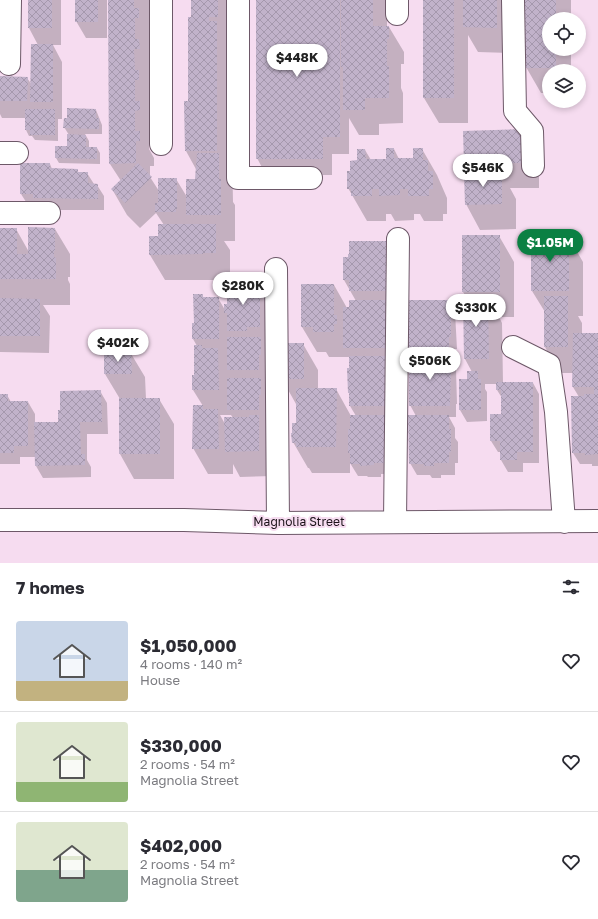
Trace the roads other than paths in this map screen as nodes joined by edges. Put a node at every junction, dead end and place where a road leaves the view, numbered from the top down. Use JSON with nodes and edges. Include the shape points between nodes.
{"nodes":[{"id":1,"x":10,"y":0,"type":"edge"},
{"id":2,"x":161,"y":0,"type":"edge"},
{"id":3,"x":238,"y":0,"type":"edge"},
{"id":4,"x":513,"y":0,"type":"edge"},
{"id":5,"x":9,"y":64,"type":"dead end"},
{"id":6,"x":161,"y":144,"type":"dead end"},
{"id":7,"x":533,"y":166,"type":"dead end"},
{"id":8,"x":311,"y":178,"type":"dead end"},
{"id":9,"x":0,"y":213,"type":"edge"},
{"id":10,"x":49,"y":213,"type":"dead end"},
{"id":11,"x":398,"y":239,"type":"dead end"},
{"id":12,"x":276,"y":269,"type":"dead end"},
{"id":13,"x":513,"y":347,"type":"dead end"},
{"id":14,"x":0,"y":520,"type":"edge"},
{"id":15,"x":598,"y":521,"type":"edge"},
{"id":16,"x":395,"y":522,"type":"junction"},
{"id":17,"x":564,"y":522,"type":"junction"},
{"id":18,"x":278,"y":523,"type":"junction"}],
"edges":[{"from":1,"to":5,"type":"street"},
{"from":2,"to":6,"type":"street"},
{"from":3,"to":8,"type":"street","via":[[238,178]]},
{"from":4,"to":7,"type":"street","via":[[515,110],[532,131]]},
{"from":9,"to":10,"type":"street"},
{"from":11,"to":16,"type":"street"},
{"from":12,"to":18,"type":"street"},
{"from":13,"to":17,"type":"street","via":[[549,365],[556,412]]},
{"from":14,"to":18,"type":"street","name":"Magnolia Street"},
{"from":15,"to":17,"type":"street","name":"Magnolia Street"},
{"from":16,"to":17,"type":"street","name":"Magnolia Street"},
{"from":16,"to":18,"type":"street","name":"Magnolia Street"}]}
